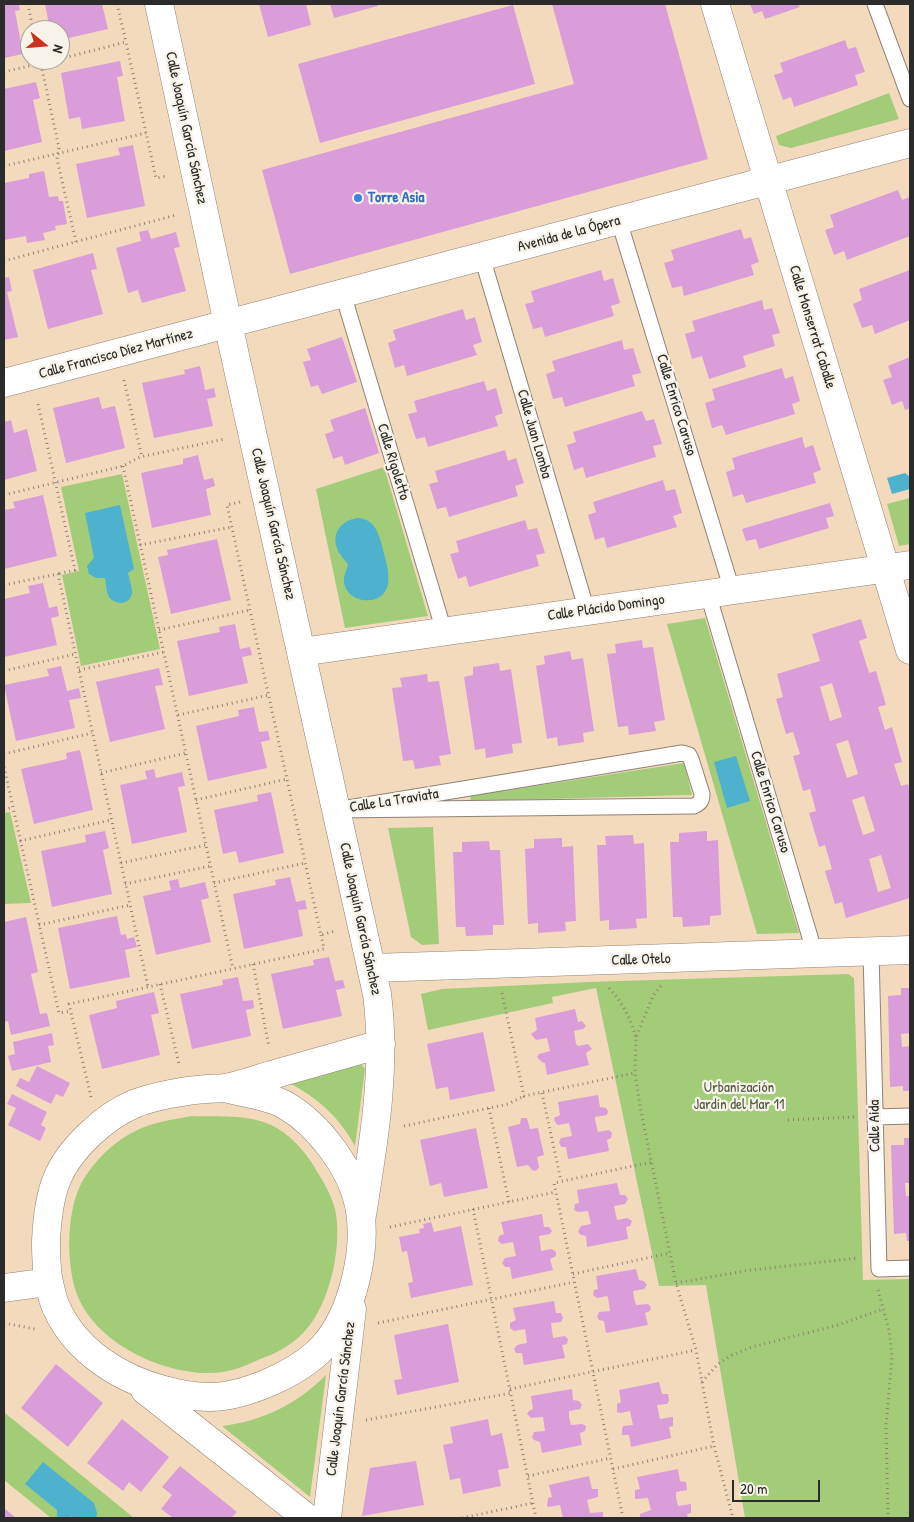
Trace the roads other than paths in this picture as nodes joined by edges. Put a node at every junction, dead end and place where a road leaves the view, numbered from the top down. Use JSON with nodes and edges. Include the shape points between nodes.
{"nodes":[{"id":1,"x":159,"y":4,"type":"edge"},
{"id":2,"x":715,"y":4,"type":"edge"},
{"id":3,"x":875,"y":4,"type":"edge"},
{"id":4,"x":910,"y":99,"type":"edge"},
{"id":5,"x":910,"y":143,"type":"edge"},
{"id":6,"x":768,"y":182,"type":"junction"},
{"id":7,"x":619,"y":221,"type":"junction"},
{"id":8,"x":482,"y":257,"type":"junction"},
{"id":9,"x":343,"y":294,"type":"junction"},
{"id":10,"x":228,"y":324,"type":"junction"},
{"id":11,"x":4,"y":383,"type":"edge"},
{"id":12,"x":898,"y":567,"type":"edge"},
{"id":13,"x":720,"y":592,"type":"junction"},
{"id":14,"x":587,"y":611,"type":"junction"},
{"id":15,"x":444,"y":631,"type":"junction"},
{"id":16,"x":910,"y":650,"type":"edge"},
{"id":17,"x":301,"y":652,"type":"junction"},
{"id":18,"x":336,"y":810,"type":"junction"},
{"id":19,"x":910,"y":950,"type":"edge"},
{"id":20,"x":871,"y":952,"type":"junction"},
{"id":21,"x":815,"y":954,"type":"junction"},
{"id":22,"x":372,"y":968,"type":"junction"},
{"id":23,"x":381,"y":1044,"type":"junction"},
{"id":24,"x":224,"y":1088,"type":"junction"},
{"id":25,"x":910,"y":1116,"type":"edge"},
{"id":26,"x":868,"y":1117,"type":"junction"},
{"id":27,"x":361,"y":1221,"type":"junction"},
{"id":28,"x":910,"y":1268,"type":"edge"},
{"id":29,"x":356,"y":1280,"type":"junction"},
{"id":30,"x":48,"y":1282,"type":"junction"},
{"id":31,"x":4,"y":1288,"type":"edge"},
{"id":32,"x":132,"y":1380,"type":"junction"},
{"id":33,"x":307,"y":1518,"type":"edge"},
{"id":34,"x":327,"y":1518,"type":"edge"}],
"edges":[{"from":1,"to":10,"type":"street","name":"Calle Joaquín García Sánchez"},
{"from":2,"to":6,"type":"street","name":"Calle Monserrat Caballe"},
{"from":3,"to":4,"type":"lane"},
{"from":5,"to":6,"type":"street","name":"Avenida de la Ópera"},
{"from":6,"to":7,"type":"street","name":"Avenida de la Ópera"},
{"from":6,"to":12,"type":"street","name":"Calle Monserrat Caballe"},
{"from":7,"to":8,"type":"street","name":"Avenida de la Ópera"},
{"from":7,"to":13,"type":"lane","name":"Calle Enrico Caruso"},
{"from":8,"to":9,"type":"street","name":"Avenida de la Ópera"},
{"from":8,"to":14,"type":"lane","name":"Calle Juan Lomba"},
{"from":9,"to":10,"type":"street","name":"Avenida de la Ópera"},
{"from":9,"to":15,"type":"lane","name":"Calle Rigoletto"},
{"from":10,"to":11,"type":"street","name":"Calle Francisco Díez Martínez"},
{"from":10,"to":17,"type":"street","name":"Calle Joaquín García Sánchez"},
{"from":12,"to":13,"type":"street","name":"Calle Plácido Domingo"},
{"from":12,"to":16,"type":"street","name":"Calle Monserrat Caballe"},
{"from":13,"to":14,"type":"street","name":"Calle Plácido Domingo"},
{"from":13,"to":21,"type":"lane","name":"Calle Enrico Caruso"},
{"from":14,"to":15,"type":"street","name":"Calle Plácido Domingo"},
{"from":15,"to":17,"type":"street","name":"Calle Plácido Domingo"},
{"from":17,"to":18,"type":"street","name":"Calle Joaquín García Sánchez"},
{"from":18,"to":18,"type":"lane","name":"Calle La Traviata","via":[[682,753],[691,759],[702,794],[702,800],[694,806]]},
{"from":18,"to":22,"type":"street","name":"Calle Joaquín García Sánchez"},
{"from":19,"to":20,"type":"street","name":"Calle Otelo"},
{"from":20,"to":21,"type":"street","name":"Calle Otelo"},
{"from":20,"to":26,"type":"lane","name":"Calle Aida"},
{"from":21,"to":22,"type":"street","name":"Calle Otelo"},
{"from":22,"to":23,"type":"street","name":"Calle Joaquín García Sánchez"},
{"from":23,"to":24,"type":"street"},
{"from":23,"to":27,"type":"street","name":"Calle Joaquín García Sánchez","via":[[373,1147]]},
{"from":24,"to":27,"type":"street","via":[[282,1104],[315,1128],[348,1175]]},
{"from":24,"to":30,"type":"street","via":[[185,1092],[135,1103],[92,1132],[72,1153],[58,1176],[50,1201],[46,1242]]},
{"from":25,"to":26,"type":"lane"},
{"from":26,"to":28,"type":"lane","name":"Calle Aida","via":[[879,1262]]},
{"from":27,"to":29,"type":"street"},
{"from":29,"to":32,"type":"street","via":[[343,1315],[323,1347],[308,1360],[273,1380],[234,1394],[210,1397],[187,1396]]},
{"from":29,"to":34,"type":"street","name":"Calle Joaquín García Sánchez"},
{"from":30,"to":31,"type":"street"},
{"from":30,"to":32,"type":"street","via":[[56,1308],[71,1331],[102,1362]]},
{"from":32,"to":33,"type":"street"}]}
